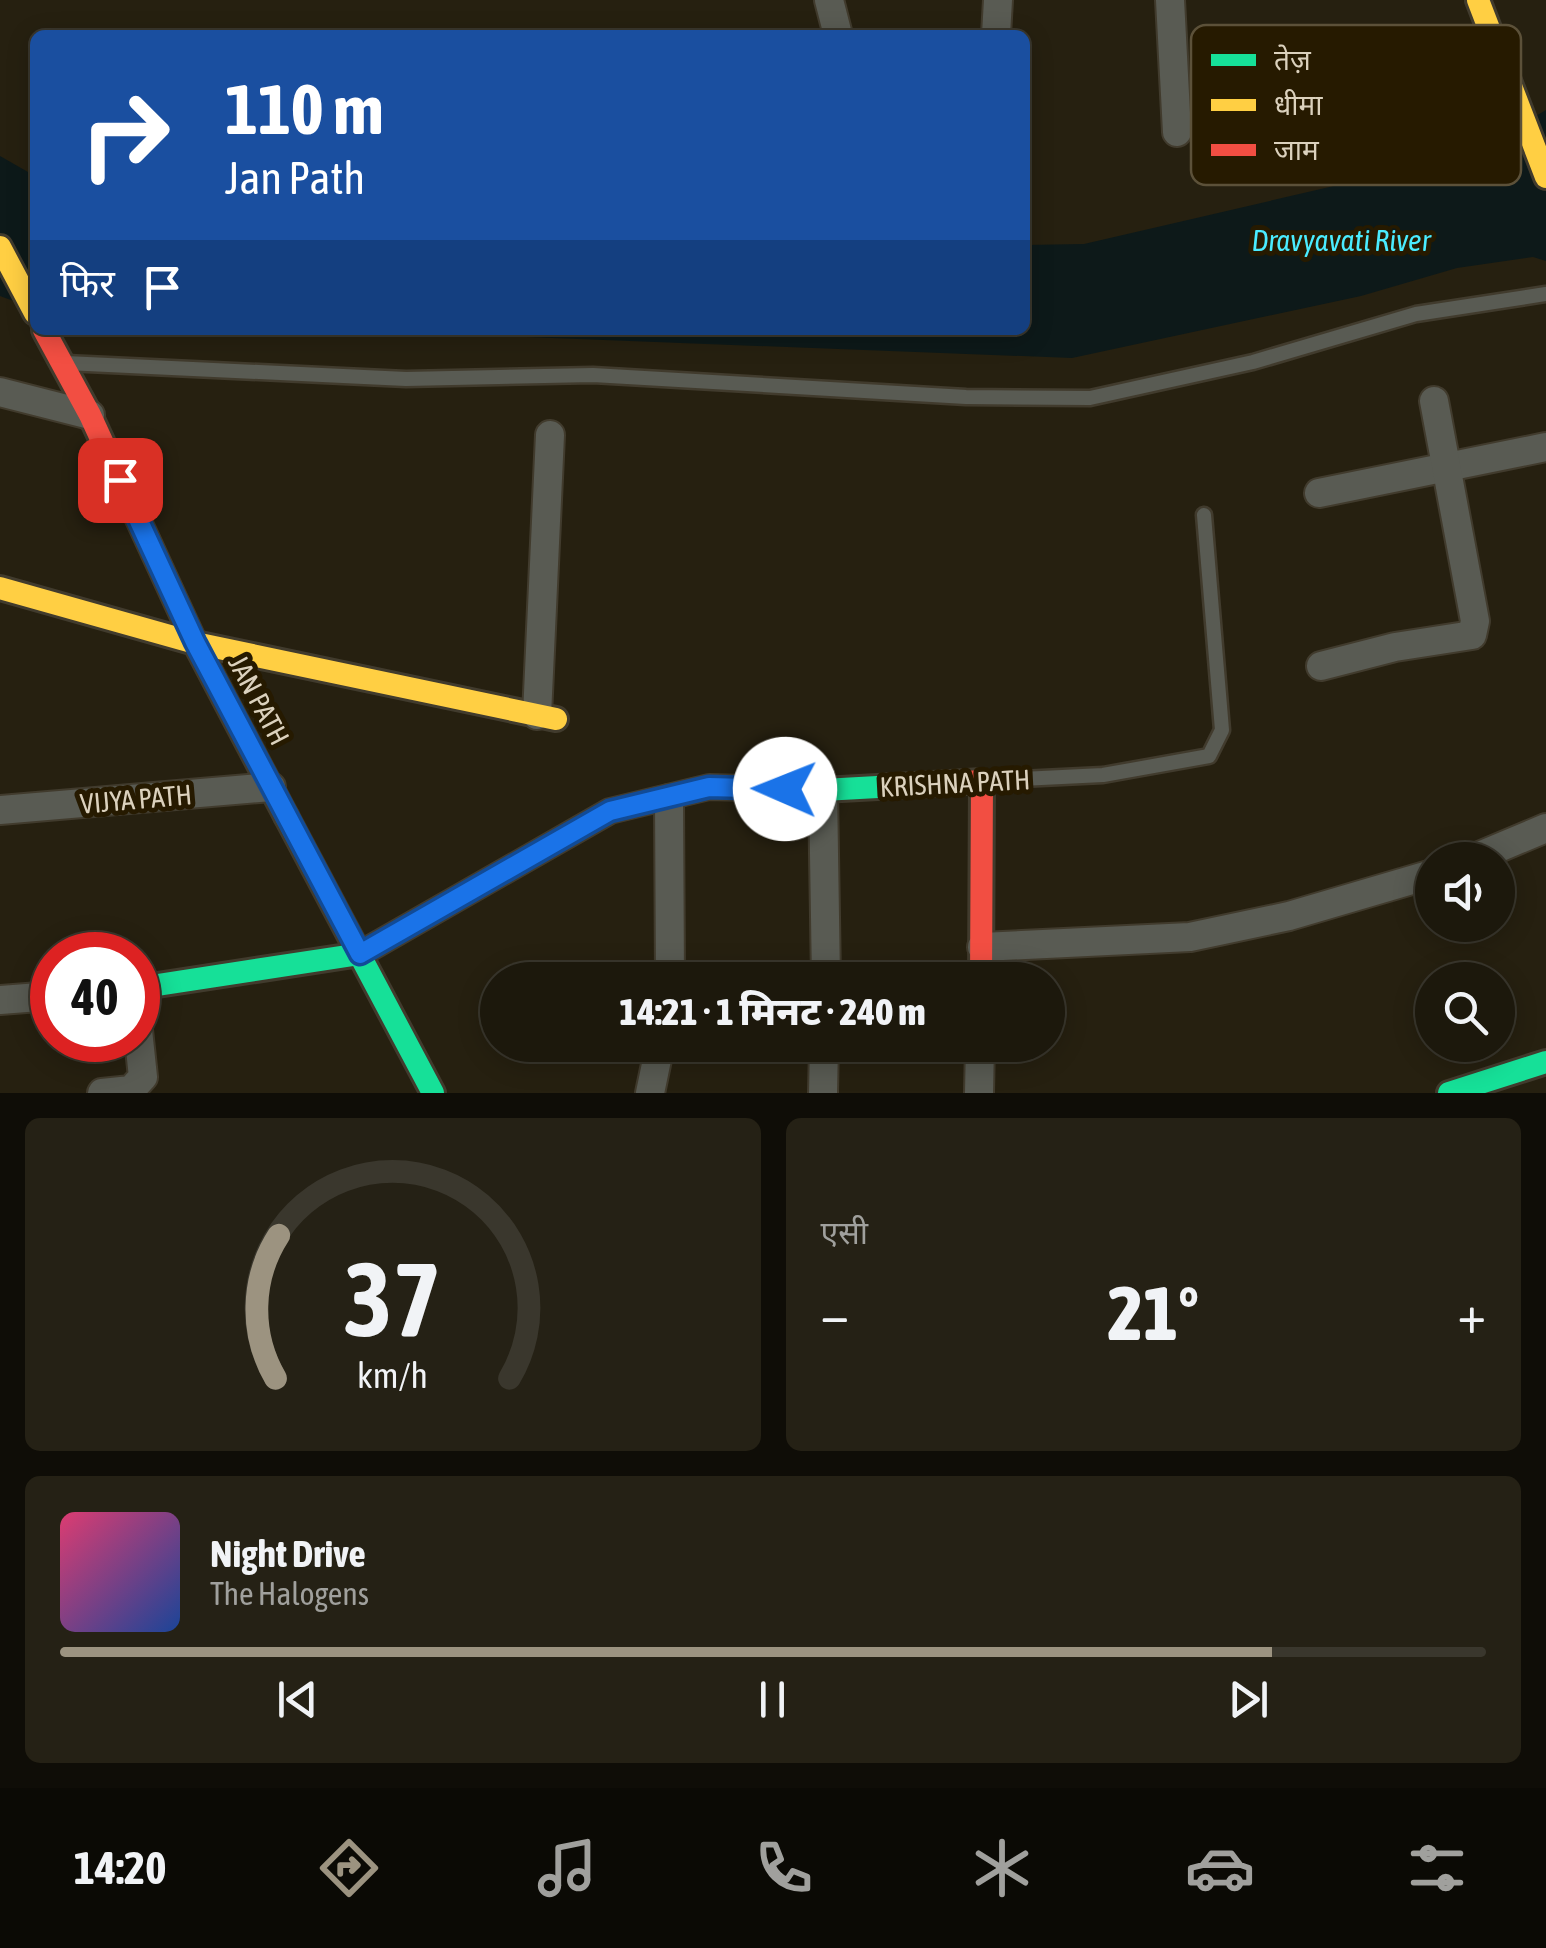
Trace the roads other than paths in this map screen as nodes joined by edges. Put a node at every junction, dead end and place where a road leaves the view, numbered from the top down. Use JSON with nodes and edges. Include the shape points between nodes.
{"nodes":[{"id":1,"x":829,"y":0,"type":"edge"},
{"id":2,"x":998,"y":0,"type":"edge"},
{"id":3,"x":1170,"y":0,"type":"edge"},
{"id":4,"x":1478,"y":0,"type":"edge"},
{"id":5,"x":1487,"y":25,"type":"edge"},
{"id":6,"x":837,"y":30,"type":"edge"},
{"id":7,"x":996,"y":30,"type":"edge"},
{"id":8,"x":1521,"y":114,"type":"edge"},
{"id":9,"x":1177,"y":132,"type":"dead end"},
{"id":10,"x":1546,"y":177,"type":"edge"},
{"id":11,"x":0,"y":248,"type":"edge"},
{"id":12,"x":0,"y":293,"type":"edge"},
{"id":13,"x":1546,"y":294,"type":"edge"},
{"id":14,"x":30,"y":304,"type":"edge"},
{"id":15,"x":30,"y":307,"type":"edge"},
{"id":16,"x":47,"y":335,"type":"edge"},
{"id":17,"x":61,"y":362,"type":"junction"},
{"id":18,"x":0,"y":392,"type":"edge"},
{"id":19,"x":1434,"y":401,"type":"dead end"},
{"id":20,"x":90,"y":415,"type":"junction"},
{"id":21,"x":550,"y":434,"type":"dead end"},
{"id":22,"x":1546,"y":447,"type":"edge"},
{"id":23,"x":1450,"y":469,"type":"junction"},
{"id":24,"x":1319,"y":493,"type":"dead end"},
{"id":25,"x":1204,"y":515,"type":"dead end"},
{"id":26,"x":0,"y":588,"type":"edge"},
{"id":27,"x":195,"y":642,"type":"junction"},
{"id":28,"x":1321,"y":666,"type":"dead end"},
{"id":29,"x":546,"y":717,"type":"joint"},
{"id":30,"x":982,"y":782,"type":"junction"},
{"id":31,"x":271,"y":787,"type":"junction"},
{"id":32,"x":823,"y":790,"type":"junction"},
{"id":33,"x":669,"y":799,"type":"junction"},
{"id":34,"x":0,"y":810,"type":"edge"},
{"id":35,"x":1546,"y":828,"type":"edge"},
{"id":36,"x":1513,"y":842,"type":"edge"},
{"id":37,"x":1415,"y":879,"type":"edge"},
{"id":38,"x":982,"y":947,"type":"junction"},
{"id":39,"x":360,"y":954,"type":"junction"},
{"id":40,"x":670,"y":962,"type":"edge"},
{"id":41,"x":826,"y":962,"type":"edge"},
{"id":42,"x":982,"y":962,"type":"edge"},
{"id":43,"x":160,"y":985,"type":"edge"},
{"id":44,"x":30,"y":998,"type":"edge"},
{"id":45,"x":0,"y":1000,"type":"edge"},
{"id":46,"x":141,"y":1062,"type":"edge"},
{"id":47,"x":656,"y":1062,"type":"edge"},
{"id":48,"x":824,"y":1062,"type":"edge"},
{"id":49,"x":980,"y":1062,"type":"edge"},
{"id":50,"x":1546,"y":1062,"type":"edge"},
{"id":51,"x":102,"y":1093,"type":"edge"},
{"id":52,"x":433,"y":1093,"type":"edge"},
{"id":53,"x":650,"y":1093,"type":"edge"},
{"id":54,"x":823,"y":1093,"type":"edge"},
{"id":55,"x":979,"y":1093,"type":"edge"},
{"id":56,"x":1449,"y":1093,"type":"edge"}],
"edges":[{"from":1,"to":6,"type":"street"},
{"from":2,"to":7,"type":"street"},
{"from":3,"to":9,"type":"street"},
{"from":4,"to":5,"type":"street"},
{"from":8,"to":10,"type":"street"},
{"from":11,"to":14,"type":"street"},
{"from":12,"to":15,"type":"street"},
{"from":13,"to":17,"type":"lane","via":[[1416,314],[1252,362],[1090,398],[592,375],[406,379]]},
{"from":16,"to":17,"type":"street","name":"JAN PATH"},
{"from":17,"to":20,"type":"street","name":"JAN PATH"},
{"from":18,"to":20,"type":"street"},
{"from":19,"to":23,"type":"street"},
{"from":20,"to":27,"type":"street","name":"JAN PATH"},
{"from":21,"to":29,"type":"street"},
{"from":22,"to":23,"type":"street"},
{"from":23,"to":24,"type":"street"},
{"from":23,"to":28,"type":"street","via":[[1472,635]]},
{"from":25,"to":30,"type":"lane","name":"KRISHNA PATH","via":[[1222,730],[1209,756],[1103,775]]},
{"from":26,"to":27,"type":"street"},
{"from":27,"to":29,"type":"street"},
{"from":27,"to":31,"type":"street","name":"JAN PATH"},
{"from":30,"to":32,"type":"street","name":"KRISHNA PATH"},
{"from":30,"to":38,"type":"street"},
{"from":31,"to":34,"type":"street","name":"VIJYA PATH"},
{"from":31,"to":39,"type":"street","name":"JAN PATH"},
{"from":32,"to":33,"type":"street","name":"KRISHNA PATH","via":[[709,787]]},
{"from":32,"to":41,"type":"street"},
{"from":33,"to":39,"type":"street","name":"KRISHNA PATH","via":[[610,811]]},
{"from":33,"to":40,"type":"street"},
{"from":35,"to":36,"type":"street"},
{"from":37,"to":38,"type":"street","via":[[1190,937]]},
{"from":38,"to":42,"type":"street"},
{"from":39,"to":43,"type":"street","name":"KRISHNA PATH"},
{"from":39,"to":52,"type":"street","name":"JAN PATH"},
{"from":44,"to":45,"type":"street"},
{"from":46,"to":51,"type":"street","via":[[143,1077],[131,1090]]},
{"from":47,"to":53,"type":"street"},
{"from":48,"to":54,"type":"street"},
{"from":49,"to":55,"type":"street"},
{"from":50,"to":56,"type":"street"}]}
